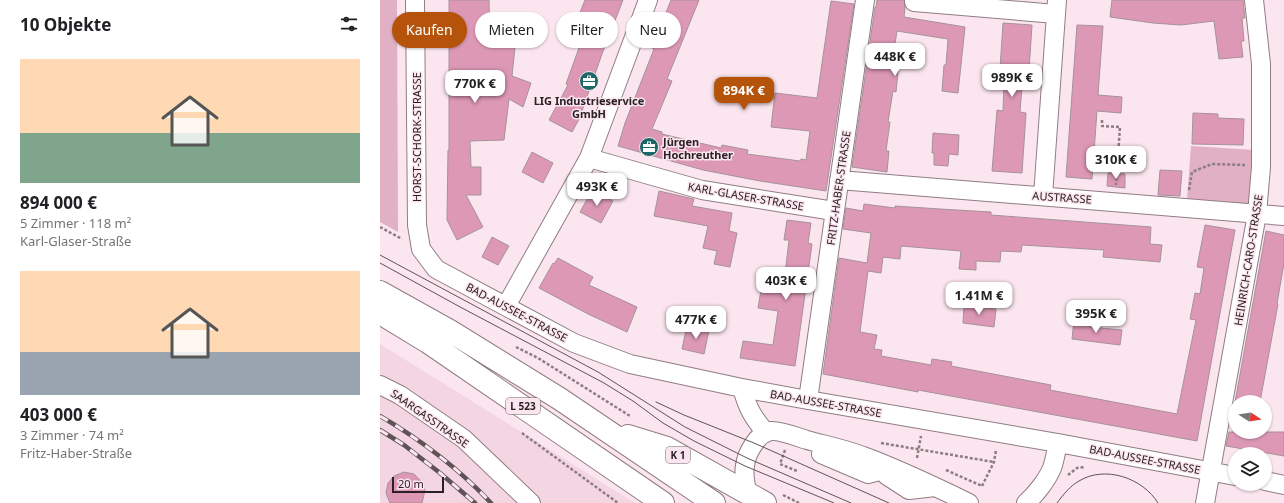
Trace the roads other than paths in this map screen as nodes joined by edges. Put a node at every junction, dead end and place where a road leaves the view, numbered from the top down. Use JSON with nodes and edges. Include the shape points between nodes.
{"nodes":[{"id":1,"x":416,"y":0,"type":"edge"},
{"id":2,"x":648,"y":0,"type":"edge"},
{"id":3,"x":864,"y":0,"type":"edge"},
{"id":4,"x":914,"y":0,"type":"edge"},
{"id":5,"x":1254,"y":0,"type":"edge"},
{"id":6,"x":1056,"y":7,"type":"edge"},
{"id":7,"x":588,"y":158,"type":"junction"},
{"id":8,"x":839,"y":180,"type":"junction"},
{"id":9,"x":1043,"y":196,"type":"junction"},
{"id":10,"x":834,"y":211,"type":"junction"},
{"id":11,"x":1257,"y":214,"type":"junction"},
{"id":12,"x":1284,"y":216,"type":"edge"},
{"id":13,"x":436,"y":269,"type":"joint"},
{"id":14,"x":380,"y":292,"type":"edge"},
{"id":15,"x":506,"y":306,"type":"junction"},
{"id":16,"x":380,"y":313,"type":"edge"},
{"id":17,"x":380,"y":385,"type":"edge"},
{"id":18,"x":742,"y":388,"type":"junction"},
{"id":19,"x":808,"y":400,"type":"junction"},
{"id":20,"x":604,"y":427,"type":"junction"},
{"id":21,"x":766,"y":433,"type":"junction"},
{"id":22,"x":1050,"y":438,"type":"junction"},
{"id":23,"x":1211,"y":471,"type":"junction"},
{"id":24,"x":1228,"y":475,"type":"edge"},
{"id":25,"x":1272,"y":482,"type":"edge"},
{"id":26,"x":924,"y":484,"type":"junction"},
{"id":27,"x":1284,"y":485,"type":"edge"},
{"id":28,"x":756,"y":498,"type":"edge"},
{"id":29,"x":531,"y":503,"type":"edge"},
{"id":30,"x":663,"y":503,"type":"edge"},
{"id":31,"x":714,"y":503,"type":"edge"},
{"id":32,"x":946,"y":503,"type":"edge"},
{"id":33,"x":969,"y":503,"type":"edge"},
{"id":34,"x":1026,"y":503,"type":"edge"},
{"id":35,"x":1205,"y":503,"type":"edge"}],
"edges":[{"from":1,"to":13,"type":"street","name":"HORST-SCHORK-STRASSE","via":[[417,225],[421,249]]},
{"from":2,"to":7,"type":"street"},
{"from":3,"to":8,"type":"street","name":"FRITZ-HABER-STRASSE"},
{"from":4,"to":6,"type":"street"},
{"from":5,"to":11,"type":"street","name":"HEINRICH-CARO-STRASSE","via":[[1261,64],[1261,167]]},
{"from":6,"to":9,"type":"street"},
{"from":7,"to":10,"type":"street","name":"KARL-GLASER-STRASSE","via":[[702,190]]},
{"from":7,"to":15,"type":"street"},
{"from":8,"to":9,"type":"street","name":"AUSTRASSE"},
{"from":8,"to":10,"type":"street","name":"FRITZ-HABER-STRASSE"},
{"from":9,"to":11,"type":"street","name":"AUSTRASSE"},
{"from":10,"to":19,"type":"street","name":"FRITZ-HABER-STRASSE"},
{"from":11,"to":12,"type":"street","name":"AUSTRASSE"},
{"from":11,"to":23,"type":"street","name":"HEINRICH-CARO-STRASSE"},
{"from":13,"to":15,"type":"street","name":"BAD-AUSSEE-STRASSE"},
{"from":14,"to":20,"type":"highway","number":"L 523","via":[[466,340]]},
{"from":15,"to":18,"type":"street","name":"BAD-AUSSEE-STRASSE","via":[[574,344],[630,364]]},
{"from":16,"to":30,"type":"highway","number":"L 523","via":[[448,355]]},
{"from":17,"to":29,"type":"street","name":"SAARGASSTRASSE","via":[[400,395],[464,439]]},
{"from":18,"to":19,"type":"street","name":"BAD-AUSSEE-STRASSE"},
{"from":18,"to":21,"type":"street","via":[[752,416]]},
{"from":19,"to":22,"type":"street","name":"BAD-AUSSEE-STRASSE","via":[[924,420],[955,420]]},
{"from":20,"to":28,"type":"highway","number":"K 1","via":[[666,448]]},
{"from":20,"to":31,"type":"highway","number":"L 523"},
{"from":21,"to":26,"type":"street","via":[[771,431],[798,437],[808,448],[868,474],[882,466]]},
{"from":21,"to":28,"type":"street","via":[[754,443],[745,466],[745,479]]},
{"from":22,"to":23,"type":"street","name":"BAD-AUSSEE-STRASSE"},
{"from":22,"to":34,"type":"street","via":[[1052,468]]},
{"from":23,"to":24,"type":"street","name":"BAD-AUSSEE-STRASSE"},
{"from":23,"to":35,"type":"street","name":"HEINRICH-CARO-STRASSE"},
{"from":25,"to":27,"type":"street"},
{"from":26,"to":32,"type":"street"},
{"from":26,"to":33,"type":"street"}]}
